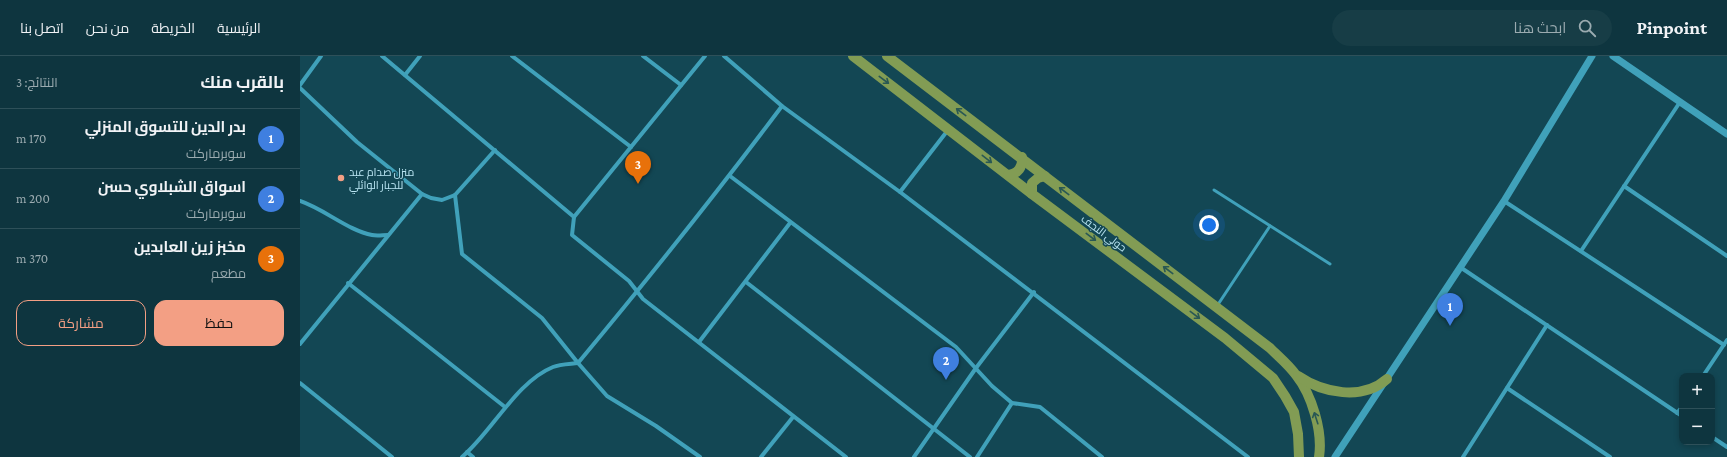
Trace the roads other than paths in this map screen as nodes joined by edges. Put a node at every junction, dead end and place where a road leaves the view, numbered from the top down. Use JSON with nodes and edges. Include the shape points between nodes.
{"nodes":[{"id":1,"x":321,"y":56,"type":"edge"},
{"id":2,"x":382,"y":56,"type":"edge"},
{"id":3,"x":420,"y":56,"type":"edge"},
{"id":4,"x":512,"y":56,"type":"edge"},
{"id":5,"x":643,"y":56,"type":"edge"},
{"id":6,"x":705,"y":56,"type":"edge"},
{"id":7,"x":724,"y":56,"type":"edge"},
{"id":8,"x":853,"y":56,"type":"edge"},
{"id":9,"x":887,"y":56,"type":"edge"},
{"id":10,"x":1592,"y":56,"type":"edge"},
{"id":11,"x":1613,"y":56,"type":"edge"},
{"id":12,"x":405,"y":75,"type":"junction"},
{"id":13,"x":681,"y":86,"type":"junction"},
{"id":14,"x":300,"y":87,"type":"edge"},
{"id":15,"x":1680,"y":102,"type":"junction"},
{"id":16,"x":782,"y":106,"type":"junction"},
{"id":17,"x":948,"y":129,"type":"junction"},
{"id":18,"x":1727,"y":134,"type":"edge"},
{"id":19,"x":631,"y":147,"type":"junction"},
{"id":20,"x":495,"y":150,"type":"junction"},
{"id":21,"x":1022,"y":157,"type":"junction"},
{"id":22,"x":1008,"y":175,"type":"junction"},
{"id":23,"x":730,"y":176,"type":"junction"},
{"id":24,"x":1045,"y":176,"type":"junction"},
{"id":25,"x":1624,"y":186,"type":"junction"},
{"id":26,"x":1214,"y":190,"type":"dead end"},
{"id":27,"x":900,"y":192,"type":"junction"},
{"id":28,"x":422,"y":194,"type":"junction"},
{"id":29,"x":1032,"y":194,"type":"junction"},
{"id":30,"x":455,"y":195,"type":"junction"},
{"id":31,"x":300,"y":201,"type":"edge"},
{"id":32,"x":1504,"y":201,"type":"junction"},
{"id":33,"x":574,"y":217,"type":"junction"},
{"id":34,"x":790,"y":223,"type":"junction"},
{"id":35,"x":1270,"y":226,"type":"junction"},
{"id":36,"x":388,"y":235,"type":"junction"},
{"id":37,"x":1581,"y":251,"type":"junction"},
{"id":38,"x":1727,"y":256,"type":"edge"},
{"id":39,"x":1330,"y":264,"type":"dead end"},
{"id":40,"x":1460,"y":267,"type":"junction"},
{"id":41,"x":746,"y":282,"type":"junction"},
{"id":42,"x":348,"y":283,"type":"junction"},
{"id":43,"x":637,"y":292,"type":"junction"},
{"id":44,"x":1034,"y":292,"type":"junction"},
{"id":45,"x":1216,"y":307,"type":"junction"},
{"id":46,"x":1547,"y":325,"type":"junction"},
{"id":47,"x":1727,"y":340,"type":"edge"},
{"id":48,"x":699,"y":342,"type":"junction"},
{"id":49,"x":300,"y":344,"type":"edge"},
{"id":50,"x":1724,"y":345,"type":"junction"},
{"id":51,"x":578,"y":363,"type":"junction"},
{"id":52,"x":976,"y":368,"type":"junction"},
{"id":53,"x":1705,"y":373,"type":"edge"},
{"id":54,"x":1297,"y":375,"type":"junction"},
{"id":55,"x":1387,"y":379,"type":"junction"},
{"id":56,"x":300,"y":383,"type":"edge"},
{"id":57,"x":1507,"y":388,"type":"junction"},
{"id":58,"x":1012,"y":403,"type":"junction"},
{"id":59,"x":505,"y":407,"type":"junction"},
{"id":60,"x":1680,"y":409,"type":"edge"},
{"id":61,"x":1677,"y":413,"type":"joint"},
{"id":62,"x":793,"y":417,"type":"junction"},
{"id":63,"x":934,"y":429,"type":"junction"},
{"id":64,"x":1715,"y":438,"type":"edge"},
{"id":65,"x":1727,"y":447,"type":"edge"},
{"id":66,"x":467,"y":452,"type":"junction"},
{"id":67,"x":1464,"y":455,"type":"edge"},
{"id":68,"x":392,"y":457,"type":"edge"},
{"id":69,"x":462,"y":457,"type":"edge"},
{"id":70,"x":473,"y":457,"type":"edge"},
{"id":71,"x":700,"y":457,"type":"edge"},
{"id":72,"x":761,"y":457,"type":"edge"},
{"id":73,"x":846,"y":457,"type":"edge"},
{"id":74,"x":914,"y":457,"type":"edge"},
{"id":75,"x":970,"y":457,"type":"edge"},
{"id":76,"x":977,"y":457,"type":"edge"},
{"id":77,"x":1102,"y":457,"type":"edge"},
{"id":78,"x":1248,"y":457,"type":"edge"},
{"id":79,"x":1299,"y":457,"type":"edge"},
{"id":80,"x":1319,"y":457,"type":"edge"},
{"id":81,"x":1335,"y":457,"type":"edge"},
{"id":82,"x":1470,"y":457,"type":"edge"},
{"id":83,"x":1610,"y":457,"type":"edge"}],
"edges":[{"from":1,"to":14,"type":"street"},
{"from":2,"to":12,"type":"street"},
{"from":3,"to":12,"type":"street"},
{"from":4,"to":19,"type":"street"},
{"from":5,"to":13,"type":"street"},
{"from":6,"to":13,"type":"street"},
{"from":7,"to":16,"type":"street"},
{"from":8,"to":17,"type":"main road","name":"حولي النجف","one_way":true},
{"from":21,"to":9,"type":"main road","name":"حولي النجف","one_way":true},
{"from":10,"to":32,"type":"street"},
{"from":11,"to":15,"type":"street"},
{"from":12,"to":20,"type":"street"},
{"from":13,"to":19,"type":"street"},
{"from":14,"to":28,"type":"street","via":[[357,142]]},
{"from":15,"to":18,"type":"street"},
{"from":15,"to":25,"type":"street"},
{"from":16,"to":23,"type":"street"},
{"from":16,"to":27,"type":"street"},
{"from":17,"to":22,"type":"main road","name":"حولي النجف","one_way":true},
{"from":17,"to":27,"type":"street"},
{"from":19,"to":33,"type":"street"},
{"from":20,"to":30,"type":"street"},
{"from":20,"to":33,"type":"street"},
{"from":21,"to":22,"type":"main road","via":[[1020,170]]},
{"from":21,"to":24,"type":"main road","name":"حولي النجف"},
{"from":22,"to":29,"type":"main road","name":"حولي النجف"},
{"from":23,"to":34,"type":"street"},
{"from":23,"to":43,"type":"street"},
{"from":24,"to":29,"type":"main road","via":[[1032,183]]},
{"from":45,"to":24,"type":"main road","name":"حولي النجف","one_way":true},
{"from":25,"to":37,"type":"street"},
{"from":25,"to":38,"type":"street"},
{"from":26,"to":35,"type":"lane"},
{"from":27,"to":44,"type":"street"},
{"from":28,"to":30,"type":"street","via":[[442,200]]},
{"from":28,"to":36,"type":"street"},
{"from":29,"to":79,"type":"main road","name":"حولي النجف","one_way":true,"via":[[1226,338],[1273,378],[1294,412]]},
{"from":30,"to":51,"type":"street","via":[[462,254],[542,318]]},
{"from":31,"to":36,"type":"street","via":[[313,205],[349,226],[371,235]]},
{"from":32,"to":37,"type":"street"},
{"from":32,"to":40,"type":"street"},
{"from":33,"to":43,"type":"street","via":[[572,235],[630,281]]},
{"from":34,"to":41,"type":"street"},
{"from":34,"to":52,"type":"street","via":[[956,347]]},
{"from":35,"to":39,"type":"lane"},
{"from":35,"to":45,"type":"lane"},
{"from":36,"to":42,"type":"street"},
{"from":37,"to":50,"type":"street"},
{"from":40,"to":46,"type":"street"},
{"from":40,"to":55,"type":"street"},
{"from":41,"to":48,"type":"street"},
{"from":41,"to":63,"type":"street"},
{"from":42,"to":49,"type":"street"},
{"from":42,"to":59,"type":"street"},
{"from":43,"to":48,"type":"street","via":[[643,300]]},
{"from":43,"to":51,"type":"street"},
{"from":44,"to":52,"type":"street"},
{"from":44,"to":78,"type":"street"},
{"from":45,"to":54,"type":"main road","name":"حولي النجف","via":[[1270,348]]},
{"from":46,"to":57,"type":"street"},
{"from":46,"to":61,"type":"street"},
{"from":47,"to":50,"type":"street"},
{"from":48,"to":62,"type":"street"},
{"from":50,"to":53,"type":"street"},
{"from":51,"to":59,"type":"street","via":[[554,366],[536,377]]},
{"from":51,"to":71,"type":"street","via":[[607,396]]},
{"from":52,"to":58,"type":"street"},
{"from":52,"to":63,"type":"street"},
{"from":54,"to":55,"type":"main road","via":[[1316,386],[1342,392],[1369,389],[1379,386]]},
{"from":80,"to":54,"type":"main road","name":"حولي النجف","one_way":true,"via":[[1318,427],[1310,399]]},
{"from":55,"to":81,"type":"street"},
{"from":56,"to":68,"type":"street"},
{"from":57,"to":67,"type":"street"},
{"from":57,"to":83,"type":"street"},
{"from":58,"to":76,"type":"street"},
{"from":58,"to":77,"type":"street","via":[[1040,407]]},
{"from":59,"to":66,"type":"street"},
{"from":60,"to":61,"type":"street"},
{"from":62,"to":72,"type":"street"},
{"from":62,"to":73,"type":"street"},
{"from":63,"to":74,"type":"street"},
{"from":63,"to":75,"type":"street"},
{"from":64,"to":65,"type":"street"},
{"from":66,"to":69,"type":"street"},
{"from":66,"to":70,"type":"street"},
{"from":67,"to":82,"type":"street"}]}
